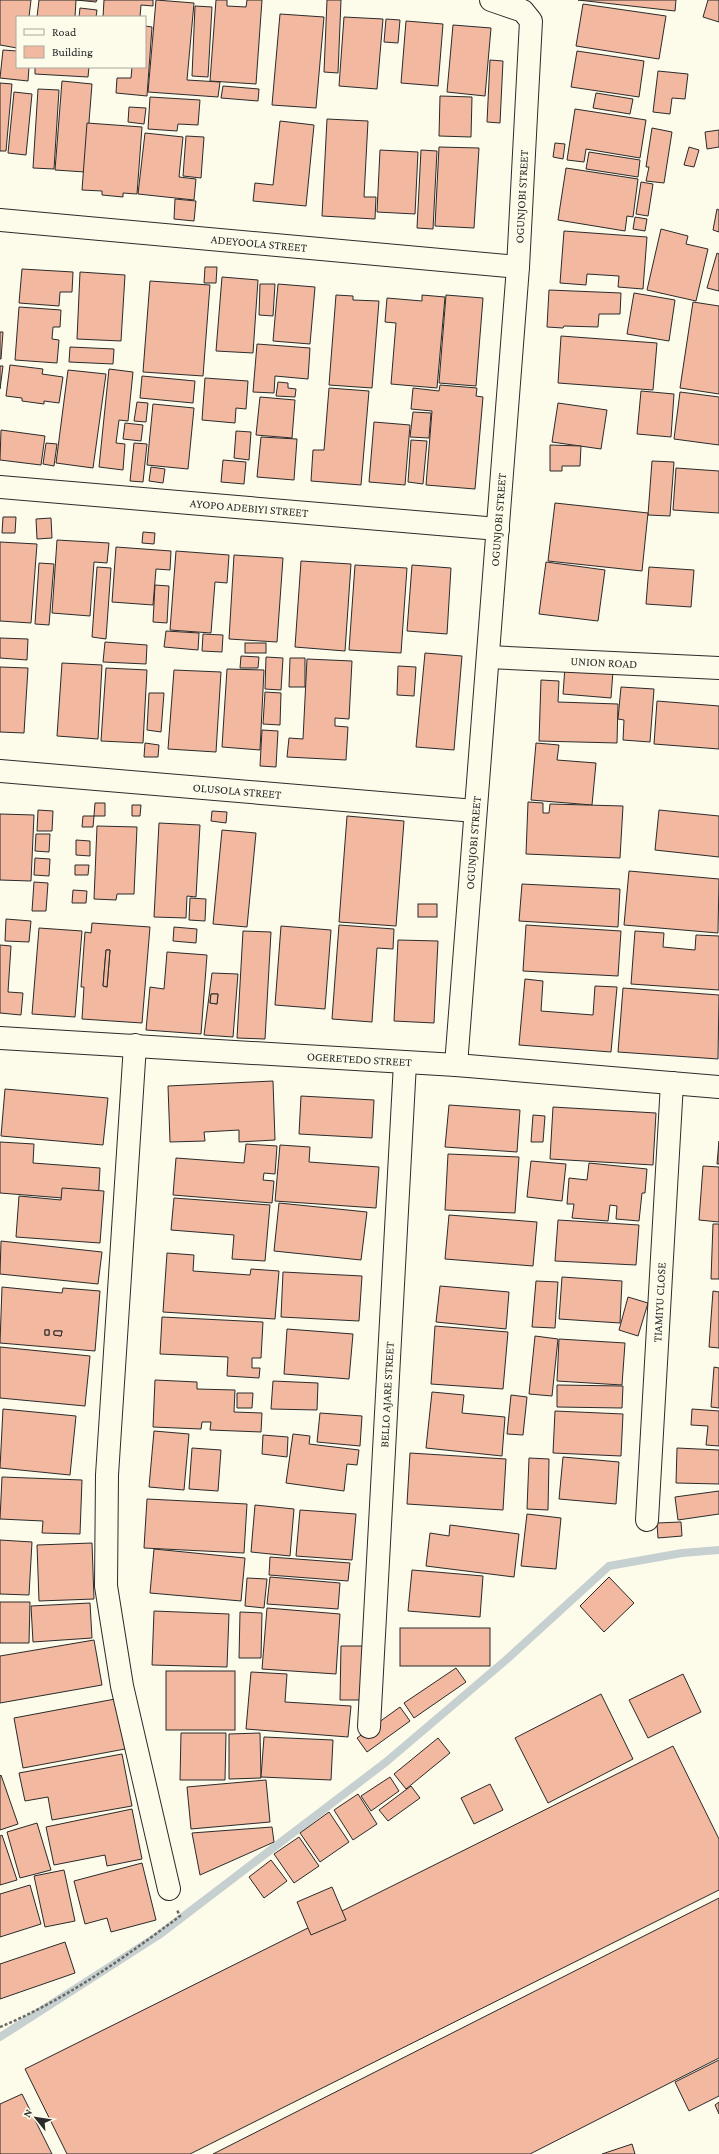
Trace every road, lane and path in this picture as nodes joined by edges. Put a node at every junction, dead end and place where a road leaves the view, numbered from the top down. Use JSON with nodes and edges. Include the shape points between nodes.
{"nodes":[{"id":1,"x":491,"y":0,"type":"edge"},
{"id":2,"x":0,"y":220,"type":"edge"},
{"id":3,"x":518,"y":267,"type":"junction"},
{"id":4,"x":0,"y":487,"type":"edge"},
{"id":5,"x":498,"y":529,"type":"junction"},
{"id":6,"x":488,"y":657,"type":"junction"},
{"id":7,"x":719,"y":668,"type":"edge"},
{"id":8,"x":0,"y":771,"type":"edge"},
{"id":9,"x":475,"y":811,"type":"junction"},
{"id":10,"x":0,"y":1038,"type":"edge"},
{"id":11,"x":135,"y":1045,"type":"junction"},
{"id":12,"x":405,"y":1063,"type":"junction"},
{"id":13,"x":456,"y":1065,"type":"junction"},
{"id":14,"x":672,"y":1083,"type":"junction"},
{"id":15,"x":719,"y":1087,"type":"edge"},
{"id":16,"x":647,"y":1520,"type":"dead end"},
{"id":17,"x":369,"y":1727,"type":"dead end"},
{"id":18,"x":169,"y":1889,"type":"joint"},
{"id":19,"x":0,"y":2027,"type":"edge"}],
"edges":[{"from":1,"to":3,"type":"street","name":"OGUNJOBI STREET","via":[[523,11],[531,21]]},
{"from":2,"to":3,"type":"street","name":"ADEYOOLA STREET"},
{"from":3,"to":5,"type":"street","name":"OGUNJOBI STREET"},
{"from":4,"to":5,"type":"street","name":"AYOPO ADEBIYI STREET"},
{"from":5,"to":6,"type":"street","name":"OGUNJOBI STREET"},
{"from":6,"to":7,"type":"street","name":"UNION ROAD"},
{"from":6,"to":9,"type":"street","name":"OGUNJOBI STREET"},
{"from":8,"to":9,"type":"street","name":"OLUSOLA STREET"},
{"from":9,"to":13,"type":"street","name":"OGUNJOBI STREET"},
{"from":10,"to":11,"type":"street","name":"OGERETEDO STREET"},
{"from":11,"to":12,"type":"street","name":"OGERETEDO STREET"},
{"from":11,"to":18,"type":"street","via":[[107,1475],[106,1586],[122,1686]]},
{"from":12,"to":13,"type":"street","name":"OGERETEDO STREET"},
{"from":12,"to":17,"type":"street","name":"BELLO AJARE STREET"},
{"from":13,"to":14,"type":"street","name":"OGERETEDO STREET"},
{"from":14,"to":15,"type":"street","name":"OGERETEDO STREET"},
{"from":14,"to":16,"type":"street","name":"TIAMIYU CLOSE"},
{"from":18,"to":19,"type":"path","via":[[180,1916],[143,1944],[50,2003]]}]}
